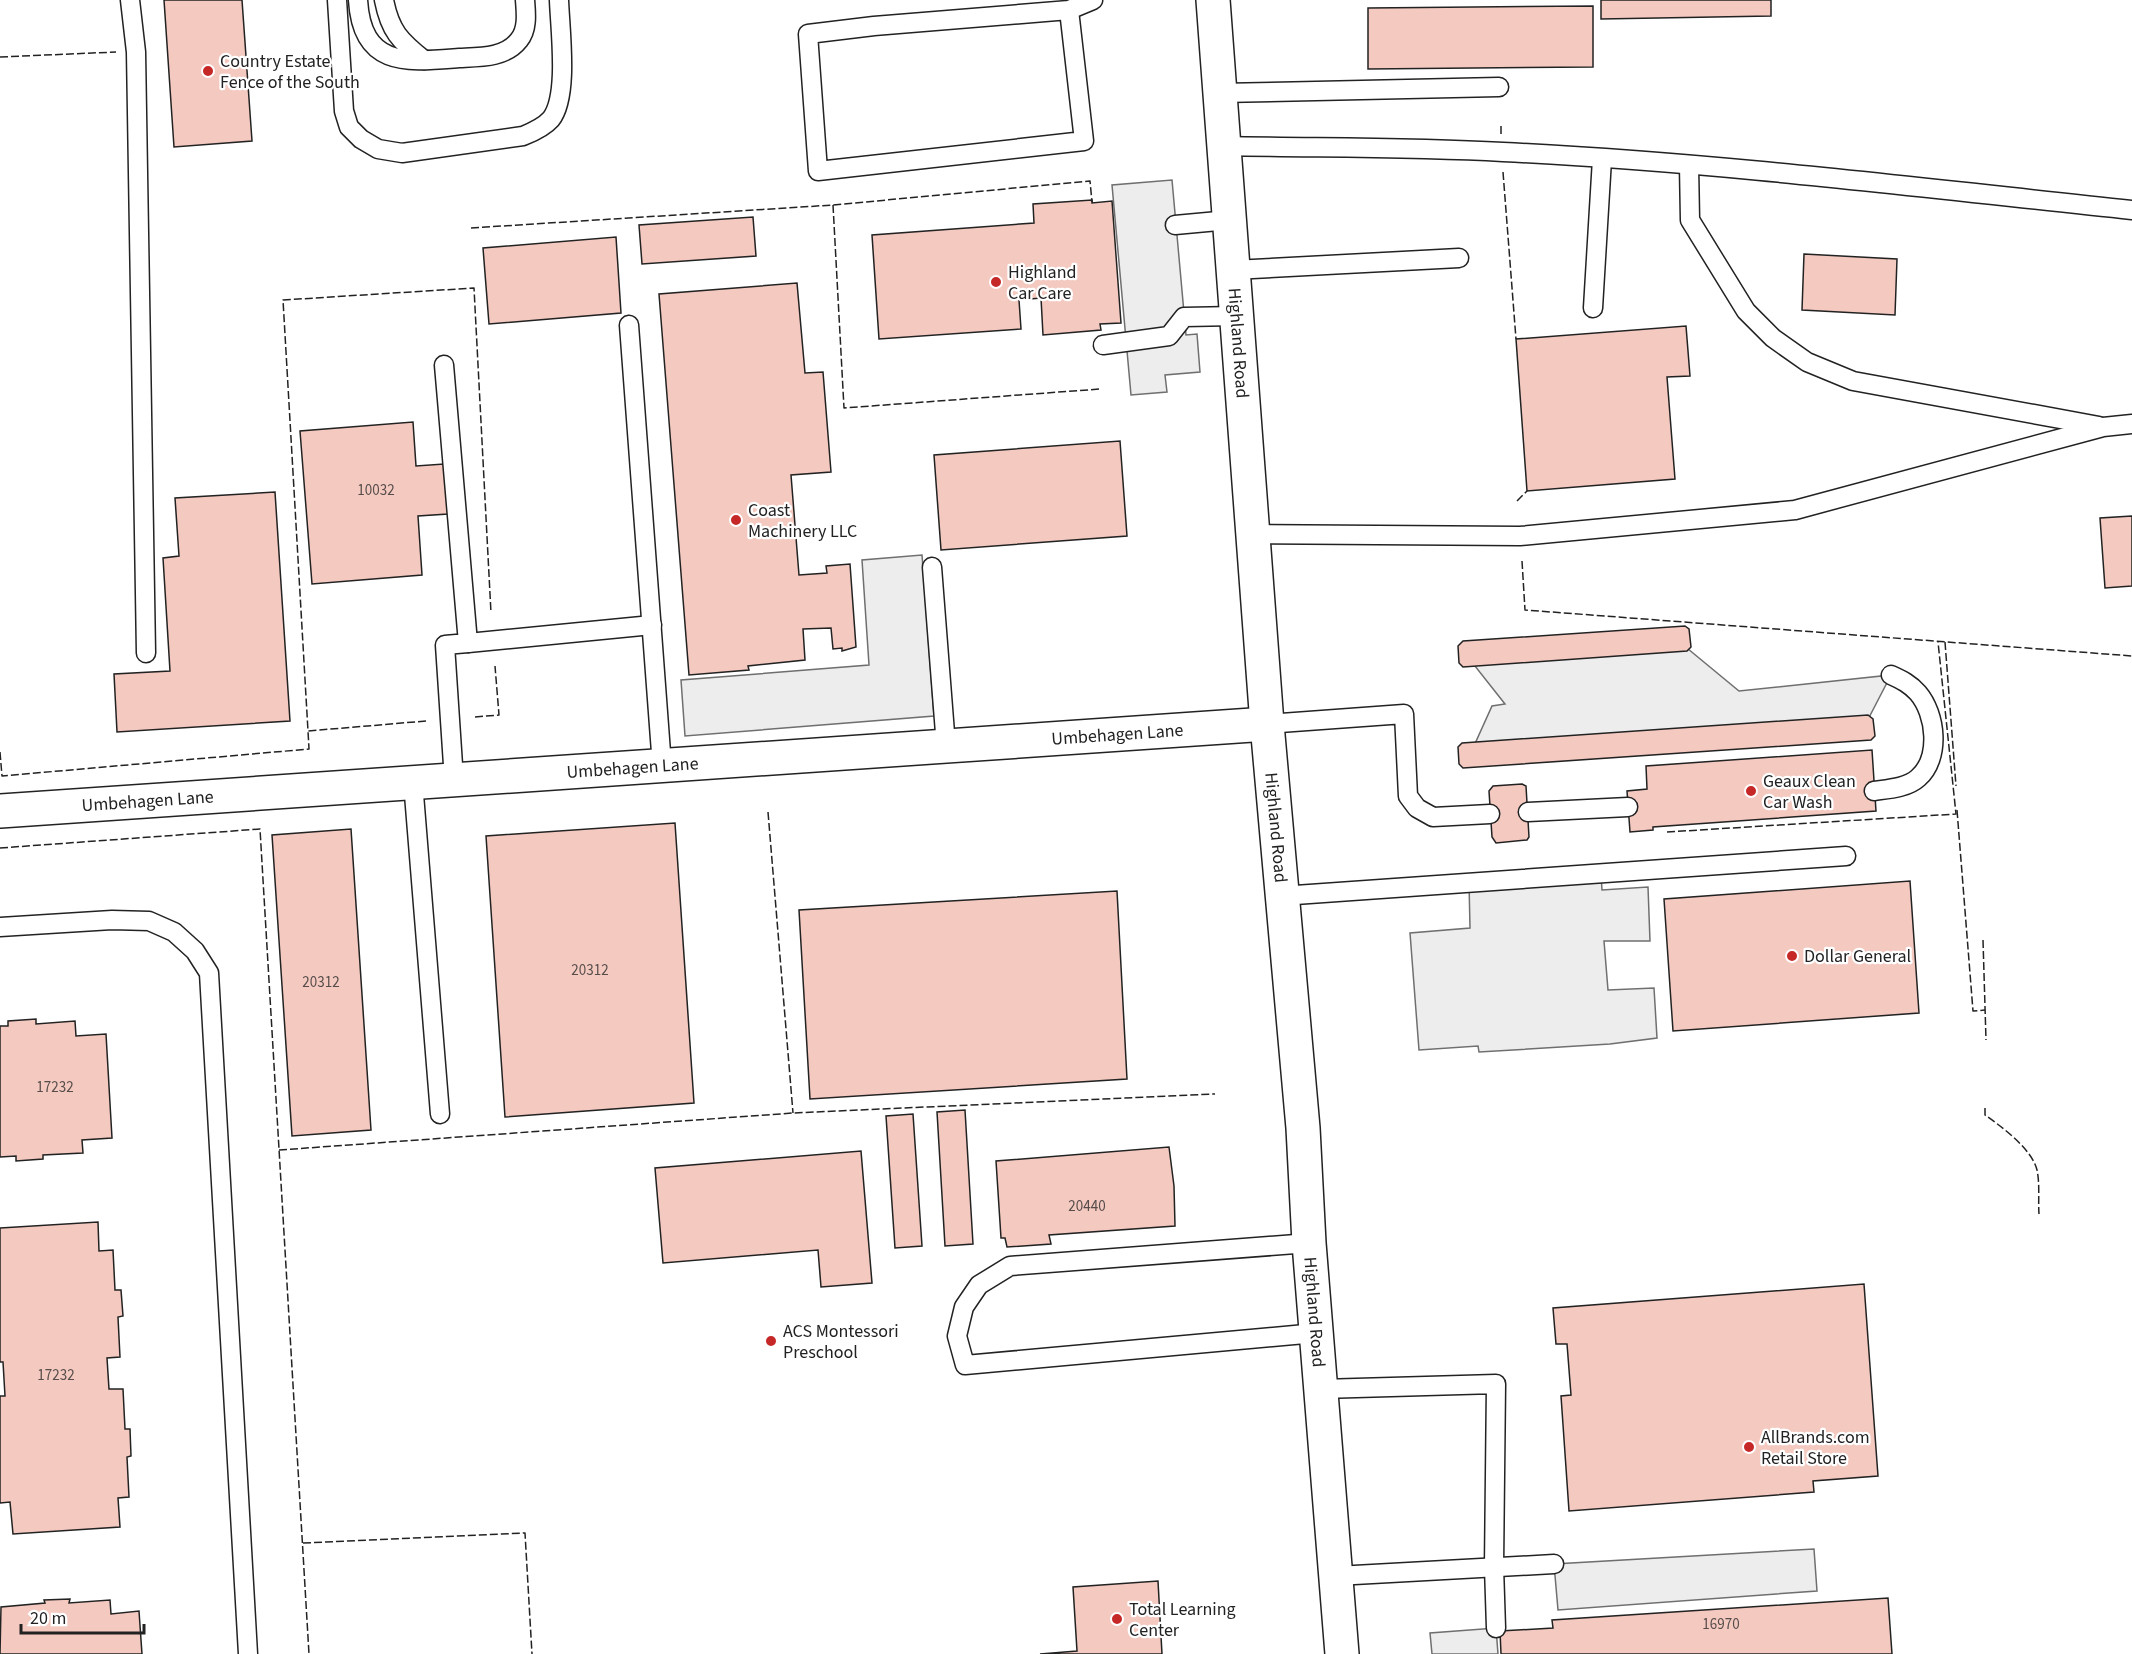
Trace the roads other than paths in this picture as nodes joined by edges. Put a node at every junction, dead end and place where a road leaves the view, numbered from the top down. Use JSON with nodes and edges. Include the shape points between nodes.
{"nodes":[{"id":1,"x":130,"y":0,"type":"edge"},
{"id":2,"x":337,"y":0,"type":"edge"},
{"id":3,"x":358,"y":0,"type":"edge"},
{"id":4,"x":384,"y":0,"type":"edge"},
{"id":5,"x":525,"y":0,"type":"edge"},
{"id":6,"x":559,"y":0,"type":"edge"},
{"id":7,"x":1093,"y":0,"type":"edge"},
{"id":8,"x":1213,"y":0,"type":"edge"},
{"id":9,"x":1069,"y":10,"type":"junction"},
{"id":10,"x":424,"y":60,"type":"junction"},
{"id":11,"x":1499,"y":87,"type":"dead end"},
{"id":12,"x":1220,"y":93,"type":"junction"},
{"id":13,"x":1224,"y":146,"type":"junction"},
{"id":14,"x":1602,"y":159,"type":"junction"},
{"id":15,"x":1689,"y":165,"type":"junction"},
{"id":16,"x":2132,"y":210,"type":"edge"},
{"id":17,"x":1229,"y":220,"type":"junction"},
{"id":18,"x":1176,"y":225,"type":"dead end"},
{"id":19,"x":1459,"y":258,"type":"dead end"},
{"id":20,"x":1233,"y":270,"type":"junction"},
{"id":21,"x":1593,"y":308,"type":"dead end"},
{"id":22,"x":1236,"y":316,"type":"junction"},
{"id":23,"x":629,"y":325,"type":"dead end"},
{"id":24,"x":1103,"y":345,"type":"dead end"},
{"id":25,"x":444,"y":365,"type":"dead end"},
{"id":26,"x":2132,"y":424,"type":"edge"},
{"id":27,"x":2103,"y":426,"type":"junction"},
{"id":28,"x":1252,"y":534,"type":"junction"},
{"id":29,"x":932,"y":567,"type":"dead end"},
{"id":30,"x":652,"y":625,"type":"junction"},
{"id":31,"x":468,"y":643,"type":"junction"},
{"id":32,"x":146,"y":653,"type":"dead end"},
{"id":33,"x":1891,"y":675,"type":"dead end"},
{"id":34,"x":1267,"y":724,"type":"junction"},
{"id":35,"x":946,"y":746,"type":"junction"},
{"id":36,"x":662,"y":766,"type":"junction"},
{"id":37,"x":454,"y":780,"type":"junction"},
{"id":38,"x":413,"y":782,"type":"junction"},
{"id":39,"x":1874,"y":791,"type":"dead end"},
{"id":40,"x":1628,"y":807,"type":"dead end"},
{"id":41,"x":0,"y":811,"type":"edge"},
{"id":42,"x":1527,"y":812,"type":"dead end"},
{"id":43,"x":1490,"y":814,"type":"dead end"},
{"id":44,"x":1846,"y":856,"type":"dead end"},
{"id":45,"x":1281,"y":896,"type":"junction"},
{"id":46,"x":0,"y":927,"type":"edge"},
{"id":47,"x":440,"y":1114,"type":"dead end"},
{"id":48,"x":1309,"y":1243,"type":"junction"},
{"id":49,"x":1316,"y":1333,"type":"junction"},
{"id":50,"x":1321,"y":1389,"type":"junction"},
{"id":51,"x":1554,"y":1564,"type":"dead end"},
{"id":52,"x":1494,"y":1567,"type":"junction"},
{"id":53,"x":1336,"y":1576,"type":"junction"},
{"id":54,"x":1496,"y":1628,"type":"dead end"},
{"id":55,"x":248,"y":1654,"type":"edge"},
{"id":56,"x":1342,"y":1654,"type":"edge"}],
"edges":[{"from":1,"to":32,"type":"lane","via":[[136,63]]},
{"from":2,"to":6,"type":"lane","via":[[344,111],[349,127],[378,149],[402,153],[523,136],[551,119],[562,87]]},
{"from":3,"to":10,"type":"lane","via":[[364,33],[376,47],[394,58]]},
{"from":4,"to":10,"type":"lane","via":[[392,31]]},
{"from":5,"to":10,"type":"lane","via":[[525,29],[506,52]]},
{"from":7,"to":9,"type":"lane"},
{"from":8,"to":12,"type":"main road","name":"Highland Road"},
{"from":9,"to":9,"type":"lane","via":[[808,34],[818,171],[1084,141]]},
{"from":11,"to":12,"type":"lane"},
{"from":12,"to":13,"type":"main road","name":"Highland Road"},
{"from":13,"to":14,"type":"lane","via":[[1502,152]]},
{"from":13,"to":17,"type":"main road","name":"Highland Road"},
{"from":14,"to":15,"type":"lane"},
{"from":14,"to":21,"type":"lane"},
{"from":15,"to":16,"type":"lane"},
{"from":15,"to":27,"type":"lane","via":[[1690,220],[1746,310],[1773,338],[1807,362],[1853,381]]},
{"from":17,"to":18,"type":"lane"},
{"from":17,"to":20,"type":"main road","name":"Highland Road"},
{"from":19,"to":20,"type":"lane"},
{"from":20,"to":22,"type":"main road","name":"Highland Road"},
{"from":22,"to":24,"type":"lane","via":[[1184,317],[1169,336]]},
{"from":22,"to":28,"type":"main road","name":"Highland Road"},
{"from":23,"to":30,"type":"lane"},
{"from":25,"to":31,"type":"lane"},
{"from":26,"to":27,"type":"lane"},
{"from":27,"to":28,"type":"lane","via":[[1795,510],[1520,536]]},
{"from":28,"to":34,"type":"main road","name":"Highland Road"},
{"from":29,"to":35,"type":"lane"},
{"from":30,"to":31,"type":"lane"},
{"from":30,"to":36,"type":"lane"},
{"from":31,"to":37,"type":"lane","via":[[445,645]]},
{"from":33,"to":39,"type":"lane","via":[[1907,682],[1920,695],[1930,715],[1934,747],[1918,778],[1896,789]]},
{"from":34,"to":35,"type":"main road","name":"Umbehagen Lane"},
{"from":34,"to":43,"type":"lane","via":[[1404,714],[1408,796],[1417,808],[1433,817]]},
{"from":34,"to":45,"type":"main road","name":"Highland Road"},
{"from":35,"to":36,"type":"main road","name":"Umbehagen Lane"},
{"from":36,"to":37,"type":"main road","name":"Umbehagen Lane"},
{"from":37,"to":38,"type":"main road","name":"Umbehagen Lane"},
{"from":38,"to":41,"type":"main road","name":"Umbehagen Lane"},
{"from":38,"to":47,"type":"lane"},
{"from":40,"to":42,"type":"lane"},
{"from":44,"to":45,"type":"lane"},
{"from":45,"to":48,"type":"main road","name":"Highland Road","via":[[1303,1128]]},
{"from":46,"to":55,"type":"lane","via":[[148,921],[174,932],[195,951],[209,973]]},
{"from":48,"to":49,"type":"main road","name":"Highland Road"},
{"from":48,"to":49,"type":"lane","via":[[1010,1266],[980,1285],[964,1307],[957,1336],[965,1365]]},
{"from":49,"to":50,"type":"main road","name":"Highland Road"},
{"from":50,"to":52,"type":"lane","via":[[1496,1384]]},
{"from":50,"to":53,"type":"main road","name":"Highland Road"},
{"from":51,"to":52,"type":"lane"},
{"from":52,"to":53,"type":"lane"},
{"from":52,"to":54,"type":"lane"},
{"from":53,"to":56,"type":"main road","name":"Highland Road"}]}
